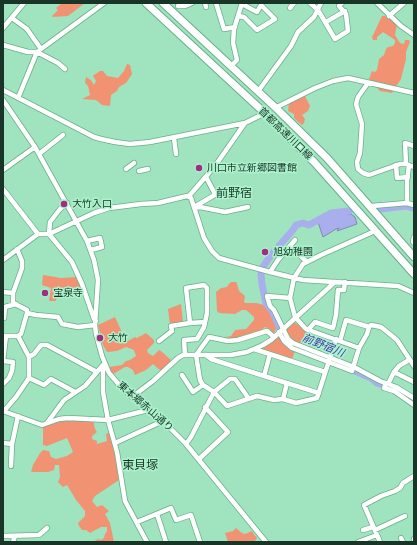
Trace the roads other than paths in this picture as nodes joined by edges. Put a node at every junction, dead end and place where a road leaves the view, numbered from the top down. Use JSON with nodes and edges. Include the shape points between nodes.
{"nodes":[{"id":1,"x":24,"y":3,"type":"edge"},
{"id":2,"x":104,"y":3,"type":"edge"},
{"id":3,"x":146,"y":3,"type":"edge"},
{"id":4,"x":163,"y":3,"type":"edge"},
{"id":5,"x":192,"y":3,"type":"edge"},
{"id":6,"x":216,"y":3,"type":"edge"},
{"id":7,"x":294,"y":3,"type":"edge"},
{"id":8,"x":310,"y":3,"type":"edge"},
{"id":9,"x":320,"y":3,"type":"edge"},
{"id":10,"x":342,"y":3,"type":"edge"},
{"id":11,"x":377,"y":3,"type":"edge"},
{"id":12,"x":404,"y":3,"type":"edge"},
{"id":13,"x":178,"y":4,"type":"edge"},
{"id":14,"x":241,"y":4,"type":"edge"},
{"id":15,"x":290,"y":8,"type":"dead end"},
{"id":16,"x":318,"y":10,"type":"junction"},
{"id":17,"x":345,"y":11,"type":"junction"},
{"id":18,"x":175,"y":12,"type":"dead end"},
{"id":19,"x":238,"y":16,"type":"junction"},
{"id":20,"x":389,"y":16,"type":"junction"},
{"id":21,"x":12,"y":18,"type":"junction"},
{"id":22,"x":326,"y":22,"type":"junction"},
{"id":23,"x":235,"y":27,"type":"junction"},
{"id":24,"x":3,"y":28,"type":"edge"},
{"id":25,"x":414,"y":35,"type":"edge"},
{"id":26,"x":187,"y":41,"type":"junction"},
{"id":27,"x":3,"y":46,"type":"edge"},
{"id":28,"x":39,"y":51,"type":"junction"},
{"id":29,"x":232,"y":65,"type":"dead end"},
{"id":30,"x":65,"y":69,"type":"dead end"},
{"id":31,"x":368,"y":83,"type":"junction"},
{"id":32,"x":3,"y":90,"type":"edge"},
{"id":33,"x":259,"y":90,"type":"dead end"},
{"id":34,"x":414,"y":93,"type":"edge"},
{"id":35,"x":18,"y":98,"type":"junction"},
{"id":36,"x":3,"y":100,"type":"edge"},
{"id":37,"x":277,"y":107,"type":"dead end"},
{"id":38,"x":6,"y":108,"type":"edge"},
{"id":39,"x":263,"y":114,"type":"dead end"},
{"id":40,"x":245,"y":123,"type":"junction"},
{"id":41,"x":296,"y":127,"type":"junction"},
{"id":42,"x":64,"y":135,"type":"dead end"},
{"id":43,"x":174,"y":138,"type":"junction"},
{"id":44,"x":414,"y":146,"type":"edge"},
{"id":45,"x":35,"y":147,"type":"junction"},
{"id":46,"x":39,"y":154,"type":"junction"},
{"id":47,"x":176,"y":154,"type":"dead end"},
{"id":48,"x":134,"y":163,"type":"dead end"},
{"id":49,"x":396,"y":165,"type":"junction"},
{"id":50,"x":410,"y":165,"type":"edge"},
{"id":51,"x":126,"y":169,"type":"dead end"},
{"id":52,"x":148,"y":169,"type":"dead end"},
{"id":53,"x":3,"y":170,"type":"edge"},
{"id":54,"x":139,"y":171,"type":"dead end"},
{"id":55,"x":206,"y":177,"type":"junction"},
{"id":56,"x":408,"y":177,"type":"junction"},
{"id":57,"x":3,"y":189,"type":"edge"},
{"id":58,"x":189,"y":196,"type":"junction"},
{"id":59,"x":407,"y":203,"type":"junction"},
{"id":60,"x":67,"y":204,"type":"junction"},
{"id":61,"x":414,"y":205,"type":"edge"},
{"id":62,"x":372,"y":206,"type":"dead end"},
{"id":63,"x":248,"y":207,"type":"dead end"},
{"id":64,"x":194,"y":208,"type":"junction"},
{"id":65,"x":77,"y":220,"type":"junction"},
{"id":66,"x":375,"y":231,"type":"dead end"},
{"id":67,"x":38,"y":234,"type":"junction"},
{"id":68,"x":49,"y":234,"type":"junction"},
{"id":69,"x":414,"y":237,"type":"edge"},
{"id":70,"x":88,"y":240,"type":"junction"},
{"id":71,"x":295,"y":240,"type":"dead end"},
{"id":72,"x":414,"y":243,"type":"edge"},
{"id":73,"x":290,"y":246,"type":"junction"},
{"id":74,"x":17,"y":249,"type":"junction"},
{"id":75,"x":91,"y":250,"type":"junction"},
{"id":76,"x":414,"y":257,"type":"edge"},
{"id":77,"x":3,"y":260,"type":"edge"},
{"id":78,"x":307,"y":262,"type":"junction"},
{"id":79,"x":414,"y":262,"type":"edge"},
{"id":80,"x":414,"y":269,"type":"edge"},
{"id":81,"x":270,"y":272,"type":"junction"},
{"id":82,"x":414,"y":274,"type":"edge"},
{"id":83,"x":294,"y":278,"type":"junction"},
{"id":84,"x":335,"y":282,"type":"junction"},
{"id":85,"x":345,"y":282,"type":"junction"},
{"id":86,"x":3,"y":292,"type":"edge"},
{"id":87,"x":13,"y":293,"type":"junction"},
{"id":88,"x":414,"y":293,"type":"edge"},
{"id":89,"x":290,"y":298,"type":"junction"},
{"id":90,"x":16,"y":304,"type":"junction"},
{"id":91,"x":28,"y":313,"type":"junction"},
{"id":92,"x":296,"y":317,"type":"junction"},
{"id":93,"x":4,"y":318,"type":"edge"},
{"id":94,"x":205,"y":322,"type":"junction"},
{"id":95,"x":96,"y":323,"type":"junction"},
{"id":96,"x":190,"y":323,"type":"junction"},
{"id":97,"x":369,"y":327,"type":"junction"},
{"id":98,"x":308,"y":330,"type":"junction"},
{"id":99,"x":281,"y":331,"type":"junction"},
{"id":100,"x":4,"y":336,"type":"edge"},
{"id":101,"x":18,"y":336,"type":"junction"},
{"id":102,"x":274,"y":337,"type":"junction"},
{"id":103,"x":338,"y":340,"type":"junction"},
{"id":104,"x":159,"y":341,"type":"dead end"},
{"id":105,"x":359,"y":348,"type":"junction"},
{"id":106,"x":254,"y":349,"type":"junction"},
{"id":107,"x":270,"y":354,"type":"junction"},
{"id":108,"x":185,"y":355,"type":"junction"},
{"id":109,"x":196,"y":355,"type":"junction"},
{"id":110,"x":206,"y":355,"type":"junction"},
{"id":111,"x":29,"y":357,"type":"junction"},
{"id":112,"x":329,"y":360,"type":"junction"},
{"id":113,"x":409,"y":360,"type":"junction"},
{"id":114,"x":3,"y":361,"type":"edge"},
{"id":115,"x":104,"y":365,"type":"junction"},
{"id":116,"x":414,"y":366,"type":"edge"},
{"id":117,"x":354,"y":367,"type":"junction"},
{"id":118,"x":97,"y":372,"type":"junction"},
{"id":119,"x":325,"y":372,"type":"junction"},
{"id":120,"x":394,"y":372,"type":"junction"},
{"id":121,"x":182,"y":375,"type":"dead end"},
{"id":122,"x":264,"y":376,"type":"junction"},
{"id":123,"x":29,"y":378,"type":"junction"},
{"id":124,"x":414,"y":382,"type":"edge"},
{"id":125,"x":287,"y":383,"type":"junction"},
{"id":126,"x":387,"y":383,"type":"junction"},
{"id":127,"x":3,"y":384,"type":"edge"},
{"id":128,"x":203,"y":385,"type":"junction"},
{"id":129,"x":75,"y":392,"type":"junction"},
{"id":130,"x":214,"y":392,"type":"junction"},
{"id":131,"x":319,"y":393,"type":"junction"},
{"id":132,"x":132,"y":397,"type":"junction"},
{"id":133,"x":414,"y":398,"type":"edge"},
{"id":134,"x":248,"y":399,"type":"junction"},
{"id":135,"x":283,"y":399,"type":"junction"},
{"id":136,"x":414,"y":405,"type":"edge"},
{"id":137,"x":206,"y":407,"type":"junction"},
{"id":138,"x":148,"y":410,"type":"junction"},
{"id":139,"x":4,"y":411,"type":"edge"},
{"id":140,"x":18,"y":416,"type":"junction"},
{"id":141,"x":108,"y":420,"type":"junction"},
{"id":142,"x":163,"y":421,"type":"junction"},
{"id":143,"x":46,"y":424,"type":"junction"},
{"id":144,"x":3,"y":443,"type":"edge"},
{"id":145,"x":115,"y":443,"type":"junction"},
{"id":146,"x":12,"y":444,"type":"junction"},
{"id":147,"x":186,"y":444,"type":"junction"},
{"id":148,"x":199,"y":459,"type":"junction"},
{"id":149,"x":11,"y":466,"type":"dead end"},
{"id":150,"x":414,"y":476,"type":"edge"},
{"id":151,"x":157,"y":514,"type":"junction"},
{"id":152,"x":405,"y":516,"type":"dead end"},
{"id":153,"x":137,"y":522,"type":"junction"},
{"id":154,"x":47,"y":528,"type":"dead end"},
{"id":155,"x":363,"y":530,"type":"dead end"},
{"id":156,"x":375,"y":530,"type":"junction"},
{"id":157,"x":3,"y":536,"type":"edge"},
{"id":158,"x":15,"y":536,"type":"junction"},
{"id":159,"x":13,"y":542,"type":"edge"},
{"id":160,"x":147,"y":542,"type":"edge"},
{"id":161,"x":166,"y":542,"type":"edge"},
{"id":162,"x":200,"y":542,"type":"edge"},
{"id":163,"x":266,"y":542,"type":"edge"},
{"id":164,"x":358,"y":542,"type":"edge"},
{"id":165,"x":380,"y":542,"type":"edge"}],
"edges":[{"from":1,"to":21,"type":"street"},
{"from":2,"to":28,"type":"street"},
{"from":3,"to":26,"type":"highway","name":"首都高速川口線"},
{"from":4,"to":41,"type":"highway","name":"首都高速川口線"},
{"from":5,"to":13,"type":"street","via":[[185,6]]},
{"from":6,"to":23,"type":"street","via":[[224,29]]},
{"from":7,"to":15,"type":"street"},
{"from":8,"to":16,"type":"street"},
{"from":9,"to":16,"type":"street"},
{"from":10,"to":17,"type":"street","via":[[339,6]]},
{"from":11,"to":20,"type":"street"},
{"from":12,"to":20,"type":"street"},
{"from":13,"to":18,"type":"street"},
{"from":14,"to":19,"type":"street"},
{"from":14,"to":19,"type":"street","via":[[257,12],[261,5],[275,19],[257,30],[244,17]]},
{"from":16,"to":22,"type":"street"},
{"from":16,"to":33,"type":"street","via":[[298,32],[291,46]]},
{"from":17,"to":22,"type":"street"},
{"from":17,"to":22,"type":"street","via":[[348,31],[335,39]]},
{"from":19,"to":23,"type":"street"},
{"from":20,"to":25,"type":"street"},
{"from":21,"to":24,"type":"street"},
{"from":21,"to":28,"type":"street","via":[[27,29]]},
{"from":23,"to":29,"type":"street","via":[[232,43],[237,60]]},
{"from":26,"to":80,"type":"highway","via":[[316,158]]},
{"from":26,"to":82,"type":"highway","name":"首都高速川口線","via":[[315,163]]},
{"from":27,"to":28,"type":"street","via":[[28,52]]},
{"from":28,"to":30,"type":"street"},
{"from":28,"to":35,"type":"street"},
{"from":31,"to":34,"type":"street"},
{"from":31,"to":37,"type":"street","via":[[348,78],[333,81]]},
{"from":31,"to":49,"type":"street","via":[[356,104],[362,124],[358,169],[369,175]]},
{"from":32,"to":35,"type":"street"},
{"from":35,"to":43,"type":"street","via":[[101,140],[130,144]]},
{"from":36,"to":38,"type":"street","name":"東本郷赤山通り"},
{"from":38,"to":45,"type":"street","name":"東本郷赤山通り"},
{"from":39,"to":40,"type":"street"},
{"from":40,"to":43,"type":"street"},
{"from":40,"to":55,"type":"street"},
{"from":41,"to":76,"type":"highway","name":"首都高速川口線","via":[[341,173]]},
{"from":41,"to":79,"type":"highway"},
{"from":42,"to":46,"type":"street"},
{"from":43,"to":47,"type":"street"},
{"from":44,"to":50,"type":"street","via":[[405,143]]},
{"from":45,"to":46,"type":"street","name":"東本郷赤山通り"},
{"from":45,"to":53,"type":"street"},
{"from":46,"to":60,"type":"street","name":"東本郷赤山通り"},
{"from":48,"to":51,"type":"street"},
{"from":49,"to":50,"type":"street"},
{"from":49,"to":56,"type":"street","via":[[397,178]]},
{"from":50,"to":56,"type":"street"},
{"from":52,"to":54,"type":"street"},
{"from":55,"to":58,"type":"street"},
{"from":55,"to":64,"type":"street","via":[[217,194]]},
{"from":56,"to":59,"type":"street"},
{"from":57,"to":67,"type":"street"},
{"from":58,"to":64,"type":"street"},
{"from":58,"to":65,"type":"street","via":[[158,203],[109,208]]},
{"from":59,"to":61,"type":"street"},
{"from":59,"to":62,"type":"street"},
{"from":60,"to":65,"type":"street","name":"東本郷赤山通り"},
{"from":60,"to":68,"type":"street","via":[[50,222]]},
{"from":63,"to":64,"type":"street","via":[[225,212]]},
{"from":64,"to":81,"type":"street","via":[[204,238],[215,255]]},
{"from":65,"to":68,"type":"street"},
{"from":65,"to":70,"type":"street","name":"東本郷赤山通り"},
{"from":66,"to":78,"type":"street"},
{"from":67,"to":68,"type":"street"},
{"from":67,"to":74,"type":"street"},
{"from":68,"to":95,"type":"street","via":[[72,262]]},
{"from":69,"to":72,"type":"street"},
{"from":70,"to":75,"type":"street","name":"東本郷赤山通り"},
{"from":70,"to":75,"type":"street","via":[[100,238],[102,247]]},
{"from":71,"to":73,"type":"street"},
{"from":73,"to":78,"type":"street"},
{"from":73,"to":81,"type":"street"},
{"from":74,"to":77,"type":"street"},
{"from":74,"to":87,"type":"street","via":[[22,268]]},
{"from":75,"to":95,"type":"street","name":"東本郷赤山通り","via":[[98,284]]},
{"from":78,"to":83,"type":"street"},
{"from":81,"to":83,"type":"street"},
{"from":83,"to":84,"type":"street"},
{"from":83,"to":89,"type":"street"},
{"from":84,"to":85,"type":"street"},
{"from":84,"to":92,"type":"street"},
{"from":85,"to":88,"type":"street","via":[[398,286]]},
{"from":85,"to":98,"type":"street","via":[[344,290],[338,290],[333,328],[315,322]]},
{"from":86,"to":87,"type":"street"},
{"from":87,"to":90,"type":"street","via":[[13,303]]},
{"from":89,"to":92,"type":"street"},
{"from":89,"to":99,"type":"street","via":[[267,296]]},
{"from":90,"to":91,"type":"street"},
{"from":90,"to":93,"type":"street","via":[[5,307]]},
{"from":91,"to":95,"type":"street","via":[[58,317],[62,324],[78,327]]},
{"from":91,"to":101,"type":"street","via":[[23,331]]},
{"from":92,"to":98,"type":"street"},
{"from":92,"to":99,"type":"street"},
{"from":94,"to":96,"type":"street"},
{"from":94,"to":96,"type":"street","via":[[207,288],[204,285],[186,288]]},
{"from":94,"to":108,"type":"street","via":[[197,339],[184,340]]},
{"from":95,"to":115,"type":"street","name":"東本郷赤山通り"},
{"from":96,"to":104,"type":"street","via":[[171,326],[172,331]]},
{"from":97,"to":103,"type":"street","via":[[346,320]]},
{"from":97,"to":105,"type":"street"},
{"from":97,"to":113,"type":"street","via":[[381,327],[391,335]]},
{"from":98,"to":103,"type":"street"},
{"from":99,"to":102,"type":"street"},
{"from":99,"to":112,"type":"street","via":[[293,343]]},
{"from":100,"to":101,"type":"street"},
{"from":100,"to":114,"type":"street"},
{"from":101,"to":111,"type":"street"},
{"from":102,"to":106,"type":"street"},
{"from":102,"to":109,"type":"street","via":[[267,331],[238,340],[209,338]]},
{"from":103,"to":105,"type":"street"},
{"from":103,"to":112,"type":"street"},
{"from":105,"to":117,"type":"street"},
{"from":106,"to":107,"type":"street"},
{"from":106,"to":110,"type":"street","via":[[231,355]]},
{"from":107,"to":119,"type":"street"},
{"from":107,"to":122,"type":"street"},
{"from":108,"to":109,"type":"street"},
{"from":108,"to":132,"type":"street"},
{"from":109,"to":110,"type":"street"},
{"from":109,"to":128,"type":"street"},
{"from":110,"to":122,"type":"street","via":[[211,359]]},
{"from":111,"to":118,"type":"street","via":[[41,345],[47,345]]},
{"from":111,"to":123,"type":"street"},
{"from":112,"to":117,"type":"street","via":[[352,371]]},
{"from":112,"to":119,"type":"street"},
{"from":113,"to":116,"type":"street"},
{"from":113,"to":120,"type":"street"},
{"from":114,"to":127,"type":"street","via":[[13,362],[9,378]]},
{"from":115,"to":118,"type":"street"},
{"from":115,"to":132,"type":"street","name":"東本郷赤山通り","via":[[114,380]]},
{"from":115,"to":141,"type":"street","via":[[103,392]]},
{"from":117,"to":126,"type":"street"},
{"from":118,"to":129,"type":"street","via":[[85,386]]},
{"from":119,"to":131,"type":"street"},
{"from":120,"to":124,"type":"street"},
{"from":120,"to":126,"type":"street"},
{"from":121,"to":128,"type":"street","via":[[193,392]]},
{"from":122,"to":125,"type":"street"},
{"from":123,"to":129,"type":"street","via":[[44,385],[51,380]]},
{"from":123,"to":139,"type":"street"},
{"from":125,"to":131,"type":"street"},
{"from":125,"to":135,"type":"street"},
{"from":126,"to":133,"type":"street"},
{"from":126,"to":136,"type":"street","via":[[384,388],[394,391]]},
{"from":128,"to":130,"type":"street"},
{"from":129,"to":143,"type":"street","via":[[64,400]]},
{"from":130,"to":134,"type":"street","via":[[227,406]]},
{"from":130,"to":134,"type":"street","via":[[230,378],[235,379]]},
{"from":130,"to":137,"type":"street"},
{"from":131,"to":135,"type":"street","via":[[318,398],[296,403]]},
{"from":132,"to":138,"type":"street","name":"東本郷赤山通り"},
{"from":134,"to":135,"type":"street","via":[[257,396],[274,400]]},
{"from":137,"to":147,"type":"street"},
{"from":137,"to":148,"type":"street","via":[[228,432]]},
{"from":138,"to":141,"type":"street"},
{"from":138,"to":142,"type":"street","name":"東本郷赤山通り"},
{"from":139,"to":140,"type":"street"},
{"from":140,"to":143,"type":"street","via":[[42,426]]},
{"from":140,"to":146,"type":"street"},
{"from":141,"to":143,"type":"street","via":[[68,418]]},
{"from":141,"to":145,"type":"street"},
{"from":142,"to":145,"type":"street"},
{"from":142,"to":147,"type":"street","name":"東本郷赤山通り"},
{"from":144,"to":146,"type":"street"},
{"from":145,"to":153,"type":"street","via":[[125,501]]},
{"from":146,"to":149,"type":"street"},
{"from":147,"to":148,"type":"street","name":"東本郷赤山通り"},
{"from":148,"to":163,"type":"street","name":"東本郷赤山通り"},
{"from":150,"to":156,"type":"street","via":[[400,488],[364,505]]},
{"from":151,"to":153,"type":"street"},
{"from":151,"to":161,"type":"street"},
{"from":151,"to":162,"type":"street","via":[[171,508],[176,520],[191,515]]},
{"from":152,"to":156,"type":"street"},
{"from":153,"to":160,"type":"street"},
{"from":154,"to":158,"type":"street","via":[[39,535]]},
{"from":155,"to":156,"type":"street"},
{"from":156,"to":164,"type":"street"},
{"from":156,"to":165,"type":"street"},
{"from":157,"to":158,"type":"street"},
{"from":158,"to":159,"type":"street"}]}
